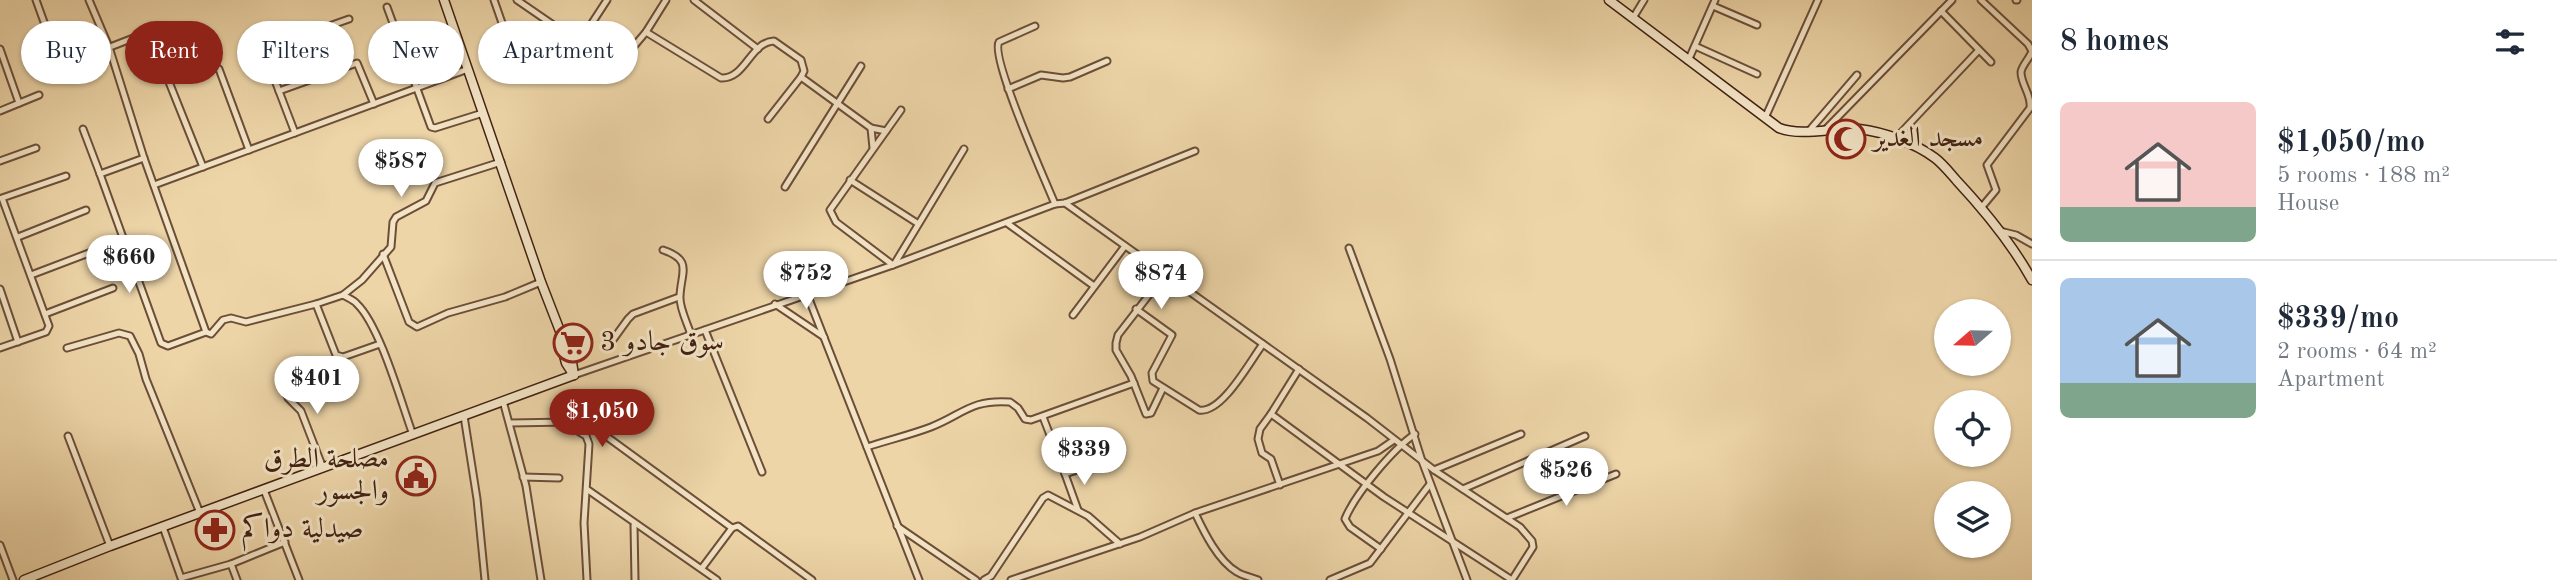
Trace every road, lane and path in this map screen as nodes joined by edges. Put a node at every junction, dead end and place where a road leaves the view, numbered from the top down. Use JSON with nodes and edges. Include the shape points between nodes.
{"nodes":[{"id":1,"x":36,"y":0,"type":"edge"},
{"id":2,"x":89,"y":0,"type":"edge"},
{"id":3,"x":444,"y":0,"type":"edge"},
{"id":4,"x":495,"y":0,"type":"edge"},
{"id":5,"x":517,"y":0,"type":"edge"},
{"id":6,"x":607,"y":0,"type":"edge"},
{"id":7,"x":666,"y":0,"type":"edge"},
{"id":8,"x":694,"y":0,"type":"edge"},
{"id":9,"x":1609,"y":0,"type":"edge"},
{"id":10,"x":1644,"y":0,"type":"edge"},
{"id":11,"x":1818,"y":0,"type":"edge"},
{"id":12,"x":1952,"y":0,"type":"edge"},
{"id":13,"x":1981,"y":0,"type":"edge"},
{"id":14,"x":1714,"y":3,"type":"edge"},
{"id":15,"x":387,"y":7,"type":"dead end"},
{"id":16,"x":1941,"y":11,"type":"junction"},
{"id":17,"x":349,"y":19,"type":"dead end"},
{"id":18,"x":1632,"y":19,"type":"junction"},
{"id":19,"x":44,"y":21,"type":"edge"},
{"id":20,"x":98,"y":21,"type":"edge"},
{"id":21,"x":502,"y":21,"type":"edge"},
{"id":22,"x":547,"y":21,"type":"edge"},
{"id":23,"x":593,"y":21,"type":"edge"},
{"id":24,"x":1757,"y":25,"type":"dead end"},
{"id":25,"x":1035,"y":26,"type":"dead end"},
{"id":26,"x":646,"y":32,"type":"junction"},
{"id":27,"x":638,"y":41,"type":"edge"},
{"id":28,"x":2030,"y":43,"type":"edge"},
{"id":29,"x":1695,"y":46,"type":"junction"},
{"id":30,"x":0,"y":49,"type":"edge"},
{"id":31,"x":758,"y":49,"type":"junction"},
{"id":32,"x":1979,"y":50,"type":"junction"},
{"id":33,"x":111,"y":53,"type":"edge"},
{"id":34,"x":1107,"y":61,"type":"dead end"},
{"id":35,"x":1688,"y":61,"type":"junction"},
{"id":36,"x":1991,"y":62,"type":"dead end"},
{"id":37,"x":861,"y":66,"type":"dead end"},
{"id":38,"x":468,"y":69,"type":"junction"},
{"id":39,"x":1757,"y":74,"type":"dead end"},
{"id":40,"x":1857,"y":75,"type":"dead end"},
{"id":41,"x":801,"y":77,"type":"junction"},
{"id":42,"x":223,"y":80,"type":"edge"},
{"id":43,"x":170,"y":84,"type":"edge"},
{"id":44,"x":418,"y":88,"type":"junction"},
{"id":45,"x":1009,"y":89,"type":"junction"},
{"id":46,"x":279,"y":91,"type":"junction"},
{"id":47,"x":39,"y":95,"type":"dead end"},
{"id":48,"x":19,"y":103,"type":"junction"},
{"id":49,"x":374,"y":104,"type":"junction"},
{"id":50,"x":837,"y":104,"type":"junction"},
{"id":51,"x":901,"y":110,"type":"dead end"},
{"id":52,"x":0,"y":111,"type":"edge"},
{"id":53,"x":483,"y":113,"type":"junction"},
{"id":54,"x":1765,"y":118,"type":"junction"},
{"id":55,"x":768,"y":119,"type":"dead end"},
{"id":56,"x":871,"y":128,"type":"junction"},
{"id":57,"x":83,"y":129,"type":"dead end"},
{"id":58,"x":1826,"y":129,"type":"junction"},
{"id":59,"x":886,"y":131,"type":"junction"},
{"id":60,"x":1809,"y":131,"type":"junction"},
{"id":61,"x":295,"y":133,"type":"junction"},
{"id":62,"x":1895,"y":139,"type":"junction"},
{"id":63,"x":36,"y":148,"type":"dead end"},
{"id":64,"x":873,"y":148,"type":"junction"},
{"id":65,"x":964,"y":149,"type":"dead end"},
{"id":66,"x":249,"y":150,"type":"junction"},
{"id":67,"x":1195,"y":151,"type":"dead end"},
{"id":68,"x":144,"y":158,"type":"junction"},
{"id":69,"x":0,"y":161,"type":"edge"},
{"id":70,"x":501,"y":162,"type":"junction"},
{"id":71,"x":204,"y":167,"type":"junction"},
{"id":72,"x":100,"y":174,"type":"junction"},
{"id":73,"x":66,"y":176,"type":"dead end"},
{"id":74,"x":850,"y":180,"type":"junction"},
{"id":75,"x":154,"y":185,"type":"junction"},
{"id":76,"x":785,"y":187,"type":"dead end"},
{"id":77,"x":1,"y":196,"type":"edge"},
{"id":78,"x":1065,"y":203,"type":"junction"},
{"id":79,"x":1055,"y":204,"type":"junction"},
{"id":80,"x":1981,"y":208,"type":"junction"},
{"id":81,"x":86,"y":210,"type":"dead end"},
{"id":82,"x":918,"y":223,"type":"junction"},
{"id":83,"x":1007,"y":223,"type":"junction"},
{"id":84,"x":2000,"y":231,"type":"junction"},
{"id":85,"x":18,"y":237,"type":"junction"},
{"id":86,"x":2032,"y":244,"type":"edge"},
{"id":87,"x":1125,"y":246,"type":"junction"},
{"id":88,"x":102,"y":248,"type":"dead end"},
{"id":89,"x":1349,"y":248,"type":"dead end"},
{"id":90,"x":663,"y":250,"type":"dead end"},
{"id":91,"x":383,"y":254,"type":"junction"},
{"id":92,"x":894,"y":265,"type":"junction"},
{"id":93,"x":1157,"y":268,"type":"junction"},
{"id":94,"x":2029,"y":271,"type":"edge"},
{"id":95,"x":31,"y":275,"type":"junction"},
{"id":96,"x":2032,"y":280,"type":"edge"},
{"id":97,"x":541,"y":282,"type":"junction"},
{"id":98,"x":1094,"y":286,"type":"junction"},
{"id":99,"x":113,"y":288,"type":"dead end"},
{"id":100,"x":0,"y":289,"type":"edge"},
{"id":101,"x":807,"y":294,"type":"junction"},
{"id":102,"x":344,"y":295,"type":"junction"},
{"id":103,"x":679,"y":297,"type":"junction"},
{"id":104,"x":316,"y":304,"type":"junction"},
{"id":105,"x":775,"y":304,"type":"junction"},
{"id":106,"x":1136,"y":309,"type":"junction"},
{"id":107,"x":45,"y":314,"type":"junction"},
{"id":108,"x":1073,"y":315,"type":"dead end"},
{"id":109,"x":556,"y":321,"type":"junction"},
{"id":110,"x":705,"y":330,"type":"junction"},
{"id":111,"x":206,"y":332,"type":"junction"},
{"id":112,"x":691,"y":335,"type":"junction"},
{"id":113,"x":824,"y":337,"type":"junction"},
{"id":114,"x":18,"y":342,"type":"junction"},
{"id":115,"x":380,"y":344,"type":"junction"},
{"id":116,"x":1263,"y":344,"type":"junction"},
{"id":117,"x":0,"y":348,"type":"edge"},
{"id":118,"x":66,"y":348,"type":"dead end"},
{"id":119,"x":607,"y":348,"type":"dead end"},
{"id":120,"x":564,"y":355,"type":"junction"},
{"id":121,"x":1299,"y":369,"type":"junction"},
{"id":122,"x":574,"y":375,"type":"junction"},
{"id":123,"x":279,"y":378,"type":"dead end"},
{"id":124,"x":1134,"y":383,"type":"junction"},
{"id":125,"x":539,"y":388,"type":"junction"},
{"id":126,"x":1163,"y":388,"type":"junction"},
{"id":127,"x":584,"y":394,"type":"dead end"},
{"id":128,"x":503,"y":401,"type":"junction"},
{"id":129,"x":573,"y":412,"type":"junction"},
{"id":130,"x":1271,"y":414,"type":"junction"},
{"id":131,"x":464,"y":416,"type":"junction"},
{"id":132,"x":1042,"y":417,"type":"junction"},
{"id":133,"x":568,"y":422,"type":"junction"},
{"id":134,"x":510,"y":424,"type":"junction"},
{"id":135,"x":1415,"y":434,"type":"junction"},
{"id":136,"x":1521,"y":434,"type":"dead end"},
{"id":137,"x":413,"y":435,"type":"junction"},
{"id":138,"x":68,"y":436,"type":"dead end"},
{"id":139,"x":1586,"y":436,"type":"dead end"},
{"id":140,"x":1397,"y":442,"type":"junction"},
{"id":141,"x":867,"y":447,"type":"junction"},
{"id":142,"x":1119,"y":456,"type":"dead end"},
{"id":143,"x":1422,"y":461,"type":"junction"},
{"id":144,"x":1340,"y":464,"type":"junction"},
{"id":145,"x":323,"y":468,"type":"junction"},
{"id":146,"x":1434,"y":470,"type":"junction"},
{"id":147,"x":762,"y":472,"type":"dead end"},
{"id":148,"x":1065,"y":474,"type":"junction"},
{"id":149,"x":1616,"y":474,"type":"dead end"},
{"id":150,"x":523,"y":477,"type":"junction"},
{"id":151,"x":559,"y":478,"type":"dead end"},
{"id":152,"x":1430,"y":484,"type":"junction"},
{"id":153,"x":1280,"y":485,"type":"junction"},
{"id":154,"x":1367,"y":485,"type":"junction"},
{"id":155,"x":1463,"y":489,"type":"junction"},
{"id":156,"x":264,"y":490,"type":"junction"},
{"id":157,"x":588,"y":491,"type":"junction"},
{"id":158,"x":1078,"y":510,"type":"junction"},
{"id":159,"x":200,"y":513,"type":"junction"},
{"id":160,"x":1195,"y":513,"type":"junction"},
{"id":161,"x":1408,"y":513,"type":"junction"},
{"id":162,"x":1507,"y":518,"type":"junction"},
{"id":163,"x":634,"y":525,"type":"junction"},
{"id":164,"x":897,"y":526,"type":"junction"},
{"id":165,"x":163,"y":527,"type":"junction"},
{"id":166,"x":732,"y":528,"type":"junction"},
{"id":167,"x":285,"y":542,"type":"junction"},
{"id":168,"x":1120,"y":544,"type":"junction"},
{"id":169,"x":1454,"y":544,"type":"junction"},
{"id":170,"x":0,"y":545,"type":"edge"},
{"id":171,"x":110,"y":546,"type":"junction"},
{"id":172,"x":1381,"y":549,"type":"junction"},
{"id":173,"x":231,"y":564,"type":"junction"},
{"id":174,"x":702,"y":568,"type":"junction"},
{"id":175,"x":48,"y":576,"type":"edge"},
{"id":176,"x":179,"y":579,"type":"edge"},
{"id":177,"x":13,"y":580,"type":"edge"},
{"id":178,"x":24,"y":580,"type":"edge"},
{"id":179,"x":237,"y":580,"type":"edge"},
{"id":180,"x":299,"y":580,"type":"edge"},
{"id":181,"x":485,"y":580,"type":"edge"},
{"id":182,"x":541,"y":580,"type":"edge"},
{"id":183,"x":587,"y":580,"type":"edge"},
{"id":184,"x":635,"y":580,"type":"edge"},
{"id":185,"x":717,"y":580,"type":"edge"},
{"id":186,"x":812,"y":580,"type":"edge"},
{"id":187,"x":919,"y":580,"type":"edge"},
{"id":188,"x":976,"y":580,"type":"edge"},
{"id":189,"x":984,"y":580,"type":"edge"},
{"id":190,"x":1011,"y":580,"type":"edge"},
{"id":191,"x":1258,"y":580,"type":"edge"},
{"id":192,"x":1330,"y":580,"type":"edge"},
{"id":193,"x":1467,"y":580,"type":"edge"},
{"id":194,"x":1512,"y":580,"type":"edge"}],
"edges":[{"from":1,"to":19,"type":"street"},
{"from":2,"to":20,"type":"street"},
{"from":3,"to":38,"type":"street"},
{"from":4,"to":21,"type":"street"},
{"from":5,"to":22,"type":"street"},
{"from":6,"to":23,"type":"street"},
{"from":7,"to":26,"type":"street"},
{"from":8,"to":31,"type":"street"},
{"from":9,"to":18,"type":"street"},
{"from":10,"to":18,"type":"street"},
{"from":11,"to":54,"type":"street"},
{"from":12,"to":16,"type":"street"},
{"from":13,"to":28,"type":"street"},
{"from":14,"to":24,"type":"street"},
{"from":14,"to":29,"type":"street"},
{"from":15,"to":44,"type":"street"},
{"from":16,"to":32,"type":"street"},
{"from":16,"to":58,"type":"street"},
{"from":17,"to":46,"type":"street","via":[[267,50]]},
{"from":18,"to":35,"type":"street"},
{"from":25,"to":45,"type":"street","via":[[997,46]]},
{"from":26,"to":27,"type":"street"},
{"from":26,"to":31,"type":"street","via":[[721,78],[735,76]]},
{"from":28,"to":80,"type":"street","via":[[2032,55],[2021,75],[2030,108],[1987,165],[1996,190]]},
{"from":29,"to":35,"type":"street"},
{"from":29,"to":39,"type":"street"},
{"from":30,"to":48,"type":"street"},
{"from":31,"to":41,"type":"street","via":[[774,41],[802,60]]},
{"from":32,"to":36,"type":"street"},
{"from":32,"to":62,"type":"street"},
{"from":33,"to":68,"type":"street"},
{"from":34,"to":45,"type":"street","via":[[1070,77],[1041,75]]},
{"from":35,"to":54,"type":"street"},
{"from":37,"to":50,"type":"street"},
{"from":38,"to":44,"type":"street"},
{"from":38,"to":53,"type":"street"},
{"from":40,"to":60,"type":"street"},
{"from":41,"to":50,"type":"street"},
{"from":41,"to":55,"type":"street"},
{"from":42,"to":66,"type":"street"},
{"from":43,"to":71,"type":"street"},
{"from":44,"to":49,"type":"street"},
{"from":44,"to":53,"type":"street","via":[[433,128]]},
{"from":45,"to":79,"type":"street"},
{"from":46,"to":49,"type":"street","via":[[357,63]]},
{"from":46,"to":61,"type":"street"},
{"from":47,"to":48,"type":"street"},
{"from":48,"to":52,"type":"street"},
{"from":49,"to":61,"type":"street"},
{"from":50,"to":56,"type":"street"},
{"from":50,"to":76,"type":"street"},
{"from":51,"to":59,"type":"street"},
{"from":53,"to":70,"type":"street"},
{"from":54,"to":60,"type":"street","via":[[1786,131]]},
{"from":56,"to":59,"type":"street"},
{"from":56,"to":64,"type":"street"},
{"from":57,"to":72,"type":"street"},
{"from":58,"to":60,"type":"street"},
{"from":58,"to":62,"type":"street","via":[[1857,129]]},
{"from":59,"to":64,"type":"street"},
{"from":61,"to":66,"type":"street"},
{"from":62,"to":80,"type":"street","via":[[1937,159]]},
{"from":63,"to":69,"type":"street"},
{"from":64,"to":74,"type":"street"},
{"from":65,"to":82,"type":"street"},
{"from":66,"to":71,"type":"street"},
{"from":67,"to":78,"type":"street"},
{"from":68,"to":72,"type":"street"},
{"from":68,"to":75,"type":"street"},
{"from":70,"to":91,"type":"street","via":[[435,183],[426,201],[396,217],[391,247]]},
{"from":70,"to":97,"type":"street"},
{"from":71,"to":75,"type":"street"},
{"from":72,"to":111,"type":"street","via":[[161,343],[168,346]]},
{"from":73,"to":77,"type":"street"},
{"from":74,"to":82,"type":"street"},
{"from":74,"to":92,"type":"street","via":[[830,210],[833,218]]},
{"from":75,"to":111,"type":"street"},
{"from":77,"to":85,"type":"street"},
{"from":78,"to":79,"type":"street"},
{"from":78,"to":87,"type":"street"},
{"from":79,"to":83,"type":"street"},
{"from":80,"to":84,"type":"street"},
{"from":81,"to":85,"type":"street"},
{"from":82,"to":92,"type":"street"},
{"from":83,"to":92,"type":"street"},
{"from":83,"to":98,"type":"street"},
{"from":84,"to":86,"type":"street"},
{"from":84,"to":94,"type":"street"},
{"from":85,"to":95,"type":"street"},
{"from":87,"to":93,"type":"street"},
{"from":87,"to":98,"type":"street"},
{"from":88,"to":95,"type":"street"},
{"from":89,"to":135,"type":"street"},
{"from":90,"to":103,"type":"street","via":[[683,263]]},
{"from":91,"to":97,"type":"street","via":[[409,322],[417,327]]},
{"from":91,"to":102,"type":"street"},
{"from":92,"to":101,"type":"street"},
{"from":93,"to":106,"type":"street","via":[[1152,290]]},
{"from":93,"to":116,"type":"street"},
{"from":94,"to":96,"type":"street"},
{"from":95,"to":107,"type":"street"},
{"from":97,"to":109,"type":"street"},
{"from":98,"to":108,"type":"street"},
{"from":99,"to":107,"type":"street"},
{"from":100,"to":114,"type":"street"},
{"from":101,"to":105,"type":"street"},
{"from":101,"to":113,"type":"street"},
{"from":102,"to":104,"type":"street"},
{"from":102,"to":115,"type":"street","via":[[357,303]]},
{"from":103,"to":112,"type":"street"},
{"from":103,"to":119,"type":"street","via":[[633,314]]},
{"from":104,"to":111,"type":"street","via":[[246,322],[223,320],[211,334]]},
{"from":104,"to":115,"type":"street","via":[[336,355],[343,357]]},
{"from":105,"to":110,"type":"street"},
{"from":105,"to":113,"type":"street"},
{"from":106,"to":124,"type":"street","via":[[1115,347]]},
{"from":106,"to":126,"type":"street","via":[[1172,335],[1152,373],[1153,382]]},
{"from":107,"to":114,"type":"street","via":[[46,332]]},
{"from":109,"to":120,"type":"street"},
{"from":109,"to":122,"type":"street"},
{"from":110,"to":112,"type":"street"},
{"from":110,"to":147,"type":"street"},
{"from":112,"to":122,"type":"street"},
{"from":113,"to":141,"type":"street"},
{"from":114,"to":117,"type":"street"},
{"from":115,"to":137,"type":"street"},
{"from":116,"to":121,"type":"street"},
{"from":116,"to":126,"type":"street","via":[[1213,408],[1199,410]]},
{"from":118,"to":159,"type":"street","via":[[119,333],[130,336]]},
{"from":120,"to":122,"type":"street"},
{"from":120,"to":125,"type":"street","via":[[561,373]]},
{"from":121,"to":130,"type":"street"},
{"from":121,"to":140,"type":"street"},
{"from":122,"to":125,"type":"street"},
{"from":123,"to":145,"type":"street","via":[[288,398],[301,411]]},
{"from":124,"to":126,"type":"street","via":[[1148,415]]},
{"from":124,"to":132,"type":"street"},
{"from":125,"to":128,"type":"street"},
{"from":127,"to":129,"type":"street"},
{"from":128,"to":131,"type":"street"},
{"from":128,"to":134,"type":"street"},
{"from":129,"to":133,"type":"street"},
{"from":129,"to":166,"type":"street"},
{"from":130,"to":144,"type":"street"},
{"from":130,"to":153,"type":"street","via":[[1258,439],[1262,453],[1271,458]]},
{"from":131,"to":137,"type":"street"},
{"from":131,"to":181,"type":"street"},
{"from":132,"to":141,"type":"street","via":[[1025,419],[1012,403],[988,402]]},
{"from":132,"to":148,"type":"street"},
{"from":133,"to":134,"type":"street"},
{"from":133,"to":157,"type":"street","via":[[589,441]]},
{"from":134,"to":150,"type":"street"},
{"from":135,"to":140,"type":"street"},
{"from":135,"to":143,"type":"street"},
{"from":136,"to":146,"type":"street"},
{"from":137,"to":145,"type":"street"},
{"from":138,"to":171,"type":"street"},
{"from":139,"to":155,"type":"street"},
{"from":140,"to":143,"type":"street"},
{"from":140,"to":144,"type":"street"},
{"from":140,"to":154,"type":"street"},
{"from":141,"to":164,"type":"street"},
{"from":142,"to":148,"type":"street"},
{"from":143,"to":146,"type":"street"},
{"from":143,"to":152,"type":"street"},
{"from":144,"to":153,"type":"street"},
{"from":144,"to":154,"type":"street"},
{"from":145,"to":156,"type":"street"},
{"from":146,"to":155,"type":"street"},
{"from":148,"to":158,"type":"street"},
{"from":149,"to":162,"type":"street"},
{"from":150,"to":151,"type":"street"},
{"from":150,"to":182,"type":"street"},
{"from":152,"to":161,"type":"street"},
{"from":152,"to":169,"type":"street"},
{"from":153,"to":160,"type":"street"},
{"from":154,"to":161,"type":"street"},
{"from":154,"to":172,"type":"street","via":[[1345,519]]},
{"from":155,"to":162,"type":"street"},
{"from":156,"to":159,"type":"street"},
{"from":156,"to":167,"type":"street"},
{"from":157,"to":163,"type":"street"},
{"from":157,"to":183,"type":"street","via":[[584,523]]},
{"from":158,"to":168,"type":"street"},
{"from":158,"to":189,"type":"street","via":[[1045,495]]},
{"from":159,"to":165,"type":"street"},
{"from":160,"to":168,"type":"street"},
{"from":160,"to":191,"type":"street","via":[[1230,566]]},
{"from":161,"to":169,"type":"street"},
{"from":161,"to":172,"type":"street"},
{"from":162,"to":194,"type":"street","via":[[1527,534],[1533,547]]},
{"from":163,"to":174,"type":"street"},
{"from":163,"to":184,"type":"street"},
{"from":164,"to":187,"type":"street"},
{"from":164,"to":188,"type":"street"},
{"from":165,"to":171,"type":"street"},
{"from":165,"to":176,"type":"street"},
{"from":166,"to":174,"type":"street"},
{"from":166,"to":186,"type":"street","via":[[740,527]]},
{"from":167,"to":173,"type":"street"},
{"from":167,"to":180,"type":"street"},
{"from":168,"to":190,"type":"street"},
{"from":169,"to":193,"type":"street"},
{"from":169,"to":194,"type":"street"},
{"from":170,"to":177,"type":"street"},
{"from":171,"to":175,"type":"street"},
{"from":172,"to":192,"type":"street","via":[[1365,566]]},
{"from":173,"to":176,"type":"street"},
{"from":173,"to":179,"type":"street"},
{"from":174,"to":185,"type":"street"},
{"from":175,"to":178,"type":"street"}]}
